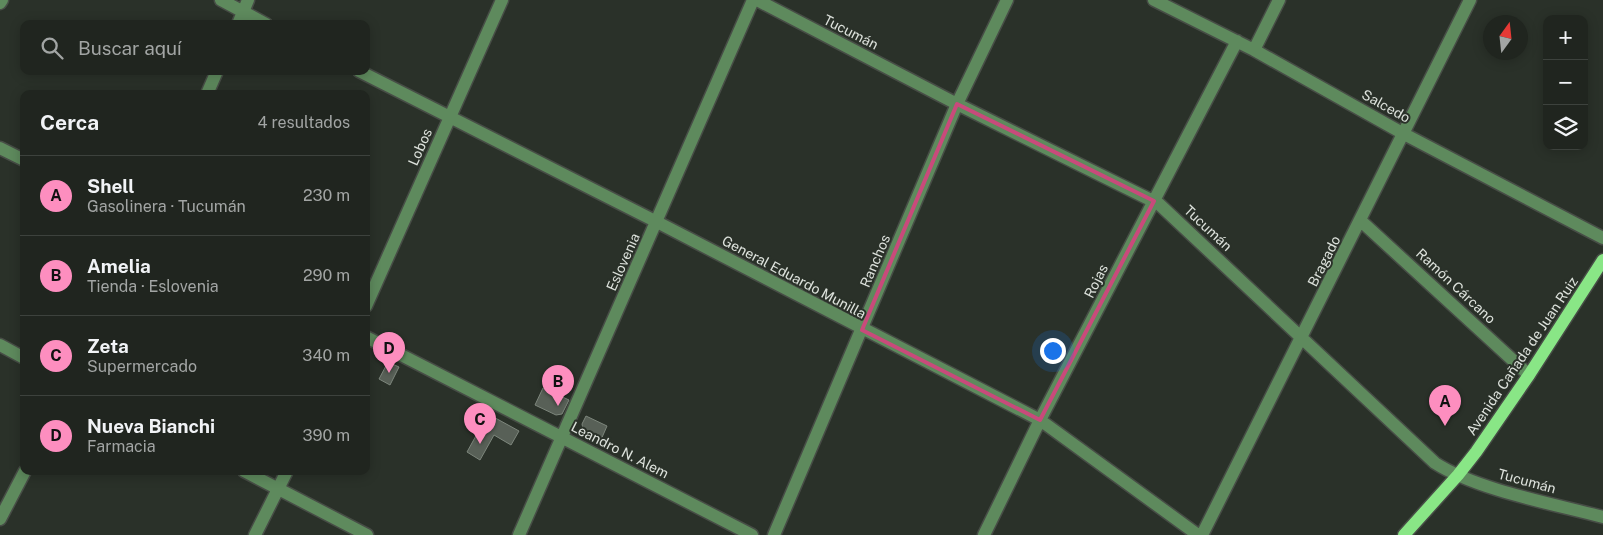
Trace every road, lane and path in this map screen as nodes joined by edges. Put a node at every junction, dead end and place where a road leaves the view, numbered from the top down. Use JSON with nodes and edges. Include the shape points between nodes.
{"nodes":[{"id":1,"x":2,"y":0,"type":"edge"},
{"id":2,"x":221,"y":0,"type":"edge"},
{"id":3,"x":502,"y":0,"type":"edge"},
{"id":4,"x":753,"y":0,"type":"edge"},
{"id":5,"x":758,"y":0,"type":"edge"},
{"id":6,"x":1007,"y":0,"type":"edge"},
{"id":7,"x":1154,"y":0,"type":"edge"},
{"id":8,"x":1279,"y":0,"type":"edge"},
{"id":9,"x":1470,"y":0,"type":"edge"},
{"id":10,"x":0,"y":4,"type":"edge"},
{"id":11,"x":243,"y":12,"type":"edge"},
{"id":12,"x":258,"y":20,"type":"edge"},
{"id":13,"x":1237,"y":42,"type":"junction"},
{"id":14,"x":1254,"y":50,"type":"junction"},
{"id":15,"x":215,"y":75,"type":"edge"},
{"id":16,"x":367,"y":75,"type":"edge"},
{"id":17,"x":209,"y":90,"type":"edge"},
{"id":18,"x":957,"y":104,"type":"junction"},
{"id":19,"x":449,"y":118,"type":"junction"},
{"id":20,"x":1404,"y":134,"type":"junction"},
{"id":21,"x":0,"y":148,"type":"edge"},
{"id":22,"x":20,"y":158,"type":"edge"},
{"id":23,"x":1154,"y":201,"type":"junction"},
{"id":24,"x":1361,"y":221,"type":"junction"},
{"id":25,"x":657,"y":222,"type":"junction"},
{"id":26,"x":1603,"y":238,"type":"edge"},
{"id":27,"x":1603,"y":260,"type":"edge"},
{"id":28,"x":370,"y":297,"type":"edge"},
{"id":29,"x":862,"y":330,"type":"junction"},
{"id":30,"x":1303,"y":338,"type":"junction"},
{"id":31,"x":370,"y":340,"type":"edge"},
{"id":32,"x":0,"y":345,"type":"edge"},
{"id":33,"x":20,"y":356,"type":"edge"},
{"id":34,"x":1529,"y":375,"type":"junction"},
{"id":35,"x":1040,"y":420,"type":"junction"},
{"id":36,"x":563,"y":437,"type":"junction"},
{"id":37,"x":23,"y":475,"type":"edge"},
{"id":38,"x":252,"y":475,"type":"edge"},
{"id":39,"x":285,"y":475,"type":"edge"},
{"id":40,"x":1458,"y":475,"type":"junction"},
{"id":41,"x":278,"y":489,"type":"junction"},
{"id":42,"x":1603,"y":517,"type":"edge"},
{"id":43,"x":0,"y":519,"type":"edge"},
{"id":44,"x":254,"y":535,"type":"edge"},
{"id":45,"x":367,"y":535,"type":"edge"},
{"id":46,"x":519,"y":535,"type":"edge"},
{"id":47,"x":752,"y":535,"type":"edge"},
{"id":48,"x":774,"y":535,"type":"edge"},
{"id":49,"x":984,"y":535,"type":"edge"},
{"id":50,"x":1198,"y":535,"type":"edge"},
{"id":51,"x":1202,"y":535,"type":"edge"},
{"id":52,"x":1404,"y":535,"type":"edge"}],
"edges":[{"from":1,"to":10,"type":"street"},
{"from":2,"to":11,"type":"street"},
{"from":3,"to":19,"type":"street","name":"Lobos"},
{"from":4,"to":25,"type":"street","name":"Eslovenia"},
{"from":5,"to":18,"type":"street","name":"Tucumán"},
{"from":6,"to":18,"type":"street","name":"Ranchos"},
{"from":7,"to":13,"type":"street","name":"Salcedo"},
{"from":8,"to":14,"type":"street"},
{"from":9,"to":20,"type":"street","name":"Bragado"},
{"from":11,"to":12,"type":"street"},
{"from":13,"to":14,"type":"street","name":"Salcedo"},
{"from":13,"to":23,"type":"street","name":"Rojas"},
{"from":14,"to":20,"type":"street","name":"Salcedo"},
{"from":15,"to":17,"type":"street"},
{"from":16,"to":19,"type":"street","name":"General Eduardo Munilla"},
{"from":18,"to":23,"type":"street","name":"Tucumán"},
{"from":18,"to":29,"type":"street","name":"Ranchos"},
{"from":19,"to":25,"type":"street","name":"General Eduardo Munilla"},
{"from":19,"to":28,"type":"street","name":"Lobos"},
{"from":20,"to":24,"type":"street","name":"Bragado"},
{"from":20,"to":26,"type":"street","name":"Salcedo"},
{"from":21,"to":22,"type":"street"},
{"from":23,"to":30,"type":"street","name":"Tucumán"},
{"from":23,"to":35,"type":"street","name":"Rojas"},
{"from":24,"to":30,"type":"street","name":"Bragado"},
{"from":24,"to":34,"type":"street","name":"Ramón Cárcano"},
{"from":25,"to":29,"type":"street","name":"General Eduardo Munilla"},
{"from":25,"to":36,"type":"street","name":"Eslovenia"},
{"from":27,"to":34,"type":"main road","name":"Avenida Cañada de Juan Ruiz"},
{"from":29,"to":35,"type":"street","name":"General Eduardo Munilla"},
{"from":29,"to":48,"type":"street","name":"Ranchos"},
{"from":30,"to":40,"type":"street","name":"Tucumán","via":[[1435,463]]},
{"from":30,"to":51,"type":"street","name":"Bragado"},
{"from":31,"to":36,"type":"street","name":"Leandro N. Alem"},
{"from":32,"to":33,"type":"street"},
{"from":34,"to":40,"type":"main road","name":"Avenida Cañada de Juan Ruiz"},
{"from":35,"to":49,"type":"street","name":"Rojas"},
{"from":35,"to":50,"type":"street","name":"General Eduardo Munilla"},
{"from":36,"to":46,"type":"street","name":"Eslovenia"},
{"from":36,"to":47,"type":"street","name":"Leandro N. Alem"},
{"from":37,"to":43,"type":"street"},
{"from":38,"to":41,"type":"street"},
{"from":39,"to":41,"type":"street"},
{"from":40,"to":42,"type":"street","name":"Tucumán","via":[[1486,486]]},
{"from":40,"to":52,"type":"main road","name":"Avenida Cañada de Juan Ruiz"},
{"from":41,"to":44,"type":"street"},
{"from":41,"to":45,"type":"street"}]}
